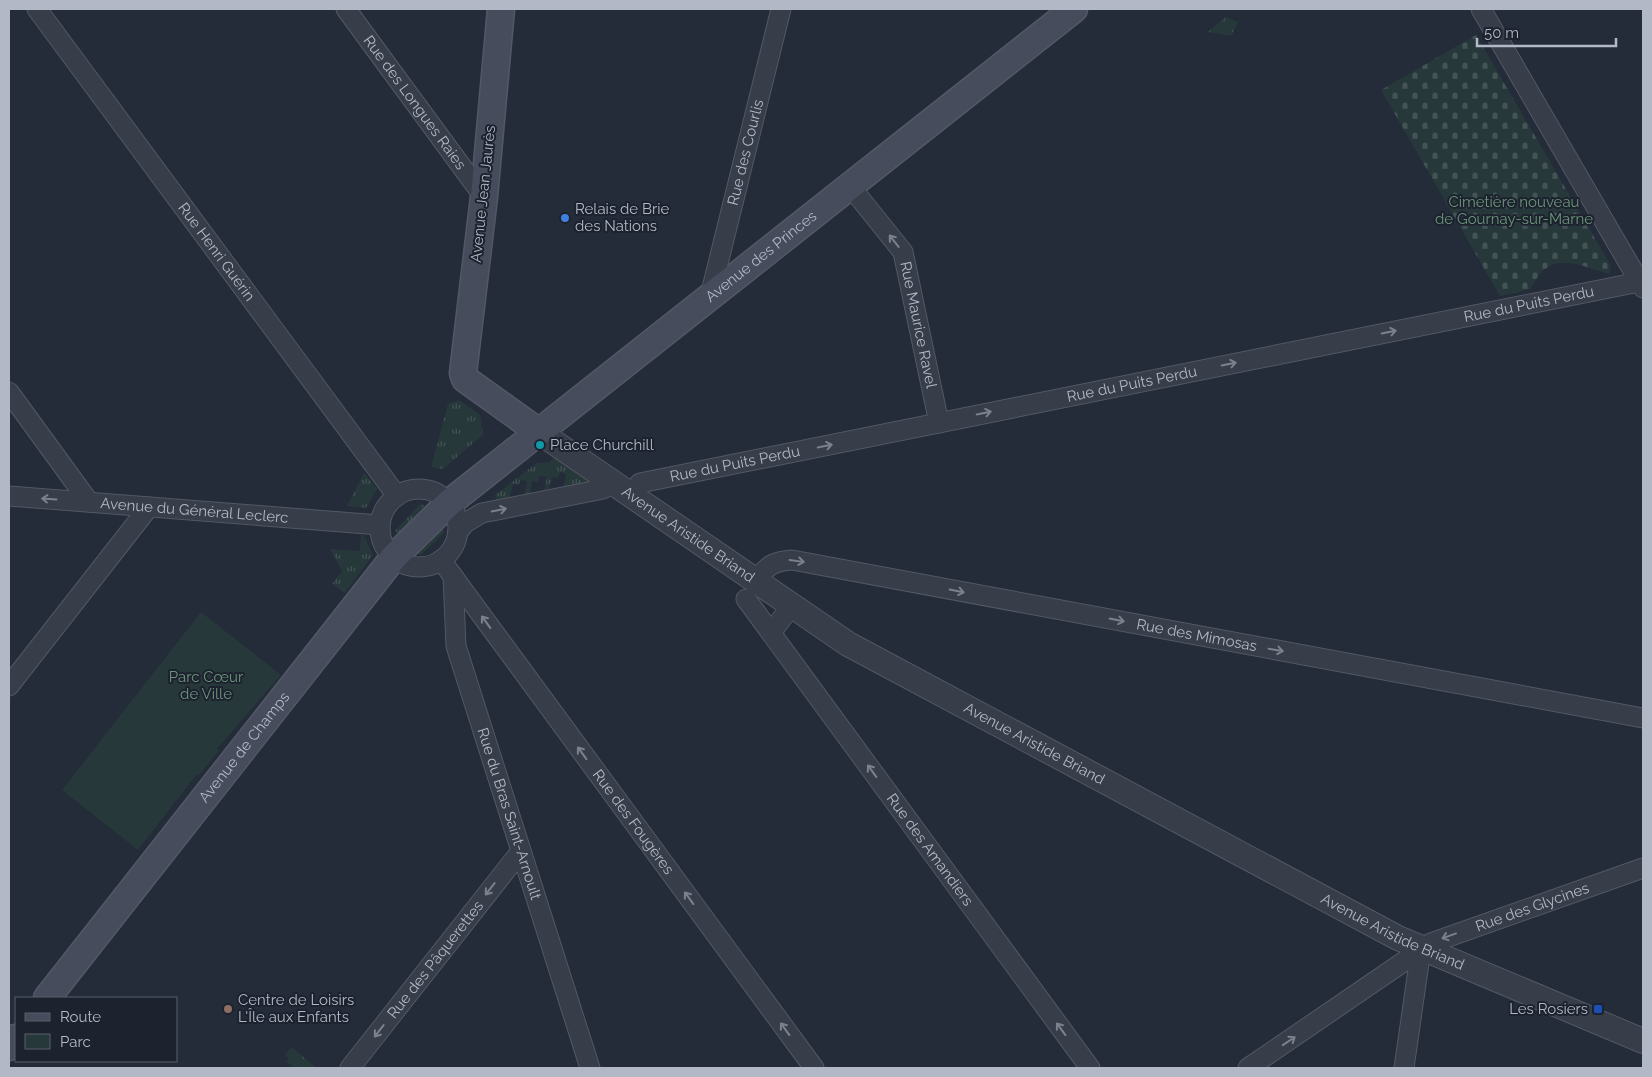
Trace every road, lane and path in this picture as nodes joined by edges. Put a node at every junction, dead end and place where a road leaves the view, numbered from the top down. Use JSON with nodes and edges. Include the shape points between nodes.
{"nodes":[{"id":1,"x":37,"y":9,"type":"edge"},
{"id":2,"x":346,"y":9,"type":"edge"},
{"id":3,"x":500,"y":9,"type":"edge"},
{"id":4,"x":781,"y":9,"type":"edge"},
{"id":5,"x":1481,"y":9,"type":"edge"},
{"id":6,"x":1058,"y":14,"type":"edge"},
{"id":7,"x":850,"y":186,"type":"junction"},
{"id":8,"x":484,"y":197,"type":"junction"},
{"id":9,"x":1642,"y":286,"type":"edge"},
{"id":10,"x":710,"y":296,"type":"junction"},
{"id":11,"x":465,"y":379,"type":"joint"},
{"id":12,"x":9,"y":392,"type":"edge"},
{"id":13,"x":939,"y":422,"type":"junction"},
{"id":14,"x":539,"y":432,"type":"junction"},
{"id":15,"x":609,"y":480,"type":"junction"},
{"id":16,"x":631,"y":494,"type":"junction"},
{"id":17,"x":9,"y":496,"type":"edge"},
{"id":18,"x":396,"y":496,"type":"junction"},
{"id":19,"x":89,"y":502,"type":"junction"},
{"id":20,"x":449,"y":503,"type":"junction"},
{"id":21,"x":149,"y":508,"type":"junction"},
{"id":22,"x":380,"y":525,"type":"junction"},
{"id":23,"x":458,"y":532,"type":"junction"},
{"id":24,"x":394,"y":557,"type":"junction"},
{"id":25,"x":441,"y":560,"type":"junction"},
{"id":26,"x":453,"y":575,"type":"junction"},
{"id":27,"x":752,"y":590,"type":"junction"},
{"id":28,"x":792,"y":605,"type":"junction"},
{"id":29,"x":770,"y":633,"type":"junction"},
{"id":30,"x":9,"y":686,"type":"edge"},
{"id":31,"x":1643,"y":718,"type":"edge"},
{"id":32,"x":520,"y":851,"type":"junction"},
{"id":33,"x":1643,"y":868,"type":"edge"},
{"id":34,"x":1421,"y":949,"type":"junction"},
{"id":35,"x":48,"y":997,"type":"edge"},
{"id":36,"x":1643,"y":1041,"type":"edge"},
{"id":37,"x":350,"y":1068,"type":"edge"},
{"id":38,"x":590,"y":1068,"type":"edge"},
{"id":39,"x":814,"y":1068,"type":"edge"},
{"id":40,"x":1090,"y":1068,"type":"edge"},
{"id":41,"x":1248,"y":1068,"type":"edge"},
{"id":42,"x":1404,"y":1068,"type":"edge"}],
"edges":[{"from":1,"to":18,"type":"street","name":"Rue Henri Guérin"},
{"from":2,"to":8,"type":"street","name":"Rue des Longues Raies"},
{"from":3,"to":8,"type":"main road","name":"Avenue Jean Jaurès"},
{"from":4,"to":10,"type":"street","name":"Rue des Courlis"},
{"from":5,"to":9,"type":"street"},
{"from":6,"to":7,"type":"main road","name":"Avenue des Princes"},
{"from":7,"to":10,"type":"main road","name":"Avenue des Princes"},
{"from":13,"to":7,"type":"street","name":"Rue Maurice Ravel","one_way":true,"via":[[903,252]]},
{"from":8,"to":11,"type":"main road","name":"Avenue Jean Jaurès"},
{"from":13,"to":9,"type":"street","name":"Rue du Puits Perdu","one_way":true},
{"from":10,"to":14,"type":"main road","name":"Avenue des Princes"},
{"from":11,"to":14,"type":"main road","name":"Avenue Aristide Briand"},
{"from":12,"to":19,"type":"street"},
{"from":16,"to":13,"type":"street","name":"Rue du Puits Perdu","one_way":true,"via":[[640,483]]},
{"from":14,"to":15,"type":"street","name":"Avenue Aristide Briand"},
{"from":14,"to":20,"type":"main road","name":"Avenue des Princes"},
{"from":15,"to":16,"type":"street","name":"Avenue Aristide Briand"},
{"from":23,"to":15,"type":"street","one_way":true,"via":[[465,523],[482,513],[603,489]]},
{"from":16,"to":27,"type":"street","name":"Avenue Aristide Briand"},
{"from":19,"to":17,"type":"street","name":"Avenue du Général Leclerc","one_way":true},
{"from":18,"to":20,"type":"street","via":[[418,489],[440,495]]},
{"from":18,"to":22,"type":"street"},
{"from":19,"to":21,"type":"street","name":"Avenue du Général Leclerc"},
{"from":20,"to":23,"type":"street"},
{"from":20,"to":24,"type":"main road","name":"Avenue de Champs"},
{"from":21,"to":22,"type":"street","name":"Avenue du Général Leclerc"},
{"from":21,"to":30,"type":"street"},
{"from":22,"to":24,"type":"street","via":[[384,542]]},
{"from":23,"to":25,"type":"street","via":[[449,552]]},
{"from":24,"to":25,"type":"street","via":[[417,567]]},
{"from":24,"to":35,"type":"main road","name":"Avenue de Champs"},
{"from":25,"to":26,"type":"street"},
{"from":26,"to":32,"type":"street","name":"Rue du Bras Saint-Arnoult","via":[[456,646]]},
{"from":39,"to":26,"type":"street","name":"Rue des Fougères","one_way":true},
{"from":27,"to":28,"type":"street","name":"Avenue Aristide Briand"},
{"from":27,"to":29,"type":"street","name":"Rue des Amandiers"},
{"from":27,"to":31,"type":"street","name":"Rue des Mimosas","one_way":true,"via":[[764,569],[777,560],[792,560]]},
{"from":28,"to":29,"type":"street"},
{"from":28,"to":34,"type":"street","name":"Avenue Aristide Briand","via":[[848,644]]},
{"from":40,"to":29,"type":"street","name":"Rue des Amandiers","one_way":true},
{"from":32,"to":37,"type":"street","name":"Rue des Pâquerettes","one_way":true},
{"from":32,"to":38,"type":"street","name":"Rue du Bras Saint-Arnoult"},
{"from":33,"to":34,"type":"street","name":"Rue des Glycines","one_way":true},
{"from":34,"to":36,"type":"street","name":"Avenue Aristide Briand"},
{"from":41,"to":34,"type":"street","name":"Rue des Glycines","one_way":true},
{"from":34,"to":42,"type":"street"}]}
